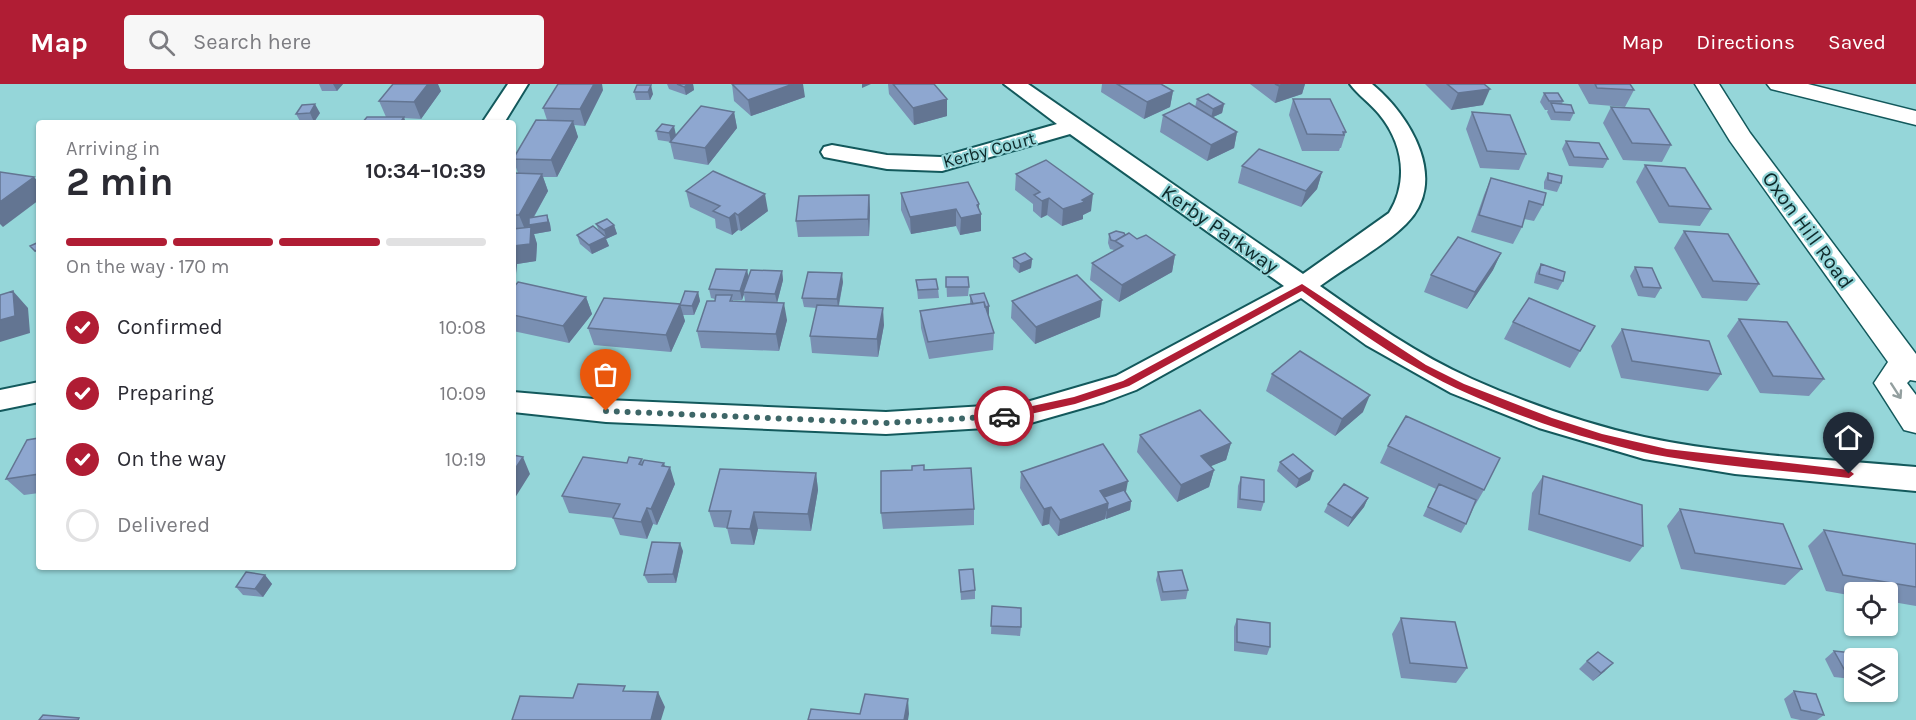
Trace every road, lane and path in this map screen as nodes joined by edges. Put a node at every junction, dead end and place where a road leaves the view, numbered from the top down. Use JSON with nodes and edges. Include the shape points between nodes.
{"nodes":[{"id":1,"x":518,"y":84,"type":"edge"},
{"id":2,"x":1014,"y":84,"type":"edge"},
{"id":3,"x":1360,"y":84,"type":"edge"},
{"id":4,"x":1707,"y":84,"type":"edge"},
{"id":5,"x":1779,"y":84,"type":"edge"},
{"id":6,"x":1916,"y":118,"type":"edge"},
{"id":7,"x":495,"y":120,"type":"edge"},
{"id":8,"x":1073,"y":126,"type":"junction"},
{"id":9,"x":832,"y":152,"type":"dead end"},
{"id":10,"x":1302,"y":287,"type":"junction"},
{"id":11,"x":1911,"y":366,"type":"edge"},
{"id":12,"x":36,"y":393,"type":"edge"},
{"id":13,"x":0,"y":400,"type":"edge"},
{"id":14,"x":516,"y":402,"type":"edge"},
{"id":15,"x":1916,"y":421,"type":"edge"},
{"id":16,"x":1916,"y":479,"type":"edge"}],
"edges":[{"from":1,"to":7,"type":"street"},
{"from":2,"to":8,"type":"street","name":"Kerby Parkway"},
{"from":3,"to":10,"type":"street","via":[[1387,108],[1404,133],[1413,168],[1413,193],[1398,218]]},
{"from":4,"to":11,"type":"main road","name":"Oxon Hill Road","via":[[1739,136]]},
{"from":5,"to":6,"type":"main road"},
{"from":8,"to":9,"type":"street","name":"Kerby Court","via":[[942,164],[870,161]]},
{"from":8,"to":10,"type":"street","name":"Kerby Parkway"},
{"from":10,"to":14,"type":"street","via":[[1126,383],[1020,415],[886,423],[606,411]]},
{"from":10,"to":16,"type":"street","name":"Kerby Parkway","via":[[1376,338],[1461,386],[1602,438],[1681,455]]},
{"from":11,"to":15,"type":"main road","one_way":true,"via":[[1890,382]]},
{"from":12,"to":13,"type":"street"}]}
